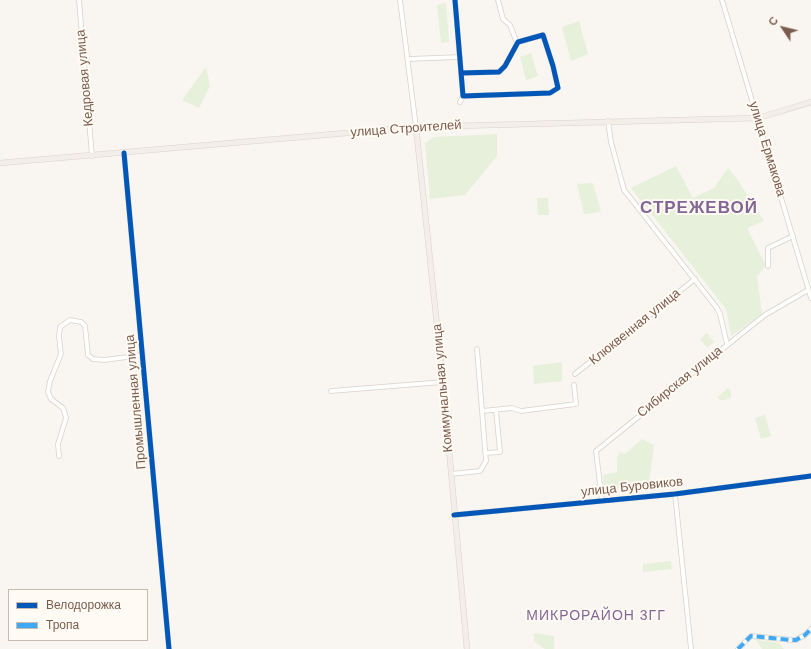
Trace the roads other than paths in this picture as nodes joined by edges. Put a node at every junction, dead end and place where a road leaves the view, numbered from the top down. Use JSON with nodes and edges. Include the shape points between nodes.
{"nodes":[{"id":1,"x":79,"y":0,"type":"edge"},
{"id":2,"x":400,"y":0,"type":"edge"},
{"id":3,"x":455,"y":0,"type":"edge"},
{"id":4,"x":498,"y":0,"type":"edge"},
{"id":5,"x":722,"y":0,"type":"edge"},
{"id":6,"x":517,"y":43,"type":"junction"},
{"id":7,"x":460,"y":57,"type":"junction"},
{"id":8,"x":408,"y":59,"type":"junction"},
{"id":9,"x":461,"y":73,"type":"junction"},
{"id":10,"x":463,"y":96,"type":"junction"},
{"id":11,"x":460,"y":102,"type":"dead end"},
{"id":12,"x":811,"y":102,"type":"edge"},
{"id":13,"x":758,"y":118,"type":"junction"},
{"id":14,"x":608,"y":121,"type":"junction"},
{"id":15,"x":416,"y":127,"type":"junction"},
{"id":16,"x":124,"y":153,"type":"junction"},
{"id":17,"x":92,"y":156,"type":"junction"},
{"id":18,"x":0,"y":164,"type":"edge"},
{"id":19,"x":793,"y":236,"type":"junction"},
{"id":20,"x":768,"y":266,"type":"dead end"},
{"id":21,"x":695,"y":279,"type":"junction"},
{"id":22,"x":808,"y":290,"type":"junction"},
{"id":23,"x":811,"y":298,"type":"edge"},
{"id":24,"x":727,"y":344,"type":"junction"},
{"id":25,"x":477,"y":349,"type":"dead end"},
{"id":26,"x":142,"y":355,"type":"junction"},
{"id":27,"x":576,"y":374,"type":"dead end"},
{"id":28,"x":443,"y":382,"type":"junction"},
{"id":29,"x":574,"y":386,"type":"dead end"},
{"id":30,"x":331,"y":391,"type":"dead end"},
{"id":31,"x":496,"y":410,"type":"junction"},
{"id":32,"x":482,"y":411,"type":"junction"},
{"id":33,"x":486,"y":453,"type":"junction"},
{"id":34,"x":59,"y":456,"type":"dead end"},
{"id":35,"x":451,"y":474,"type":"junction"},
{"id":36,"x":811,"y":476,"type":"edge"},
{"id":37,"x":675,"y":494,"type":"junction"},
{"id":38,"x":602,"y":501,"type":"junction"},
{"id":39,"x":454,"y":515,"type":"junction"},
{"id":40,"x":811,"y":629,"type":"edge"},
{"id":41,"x":169,"y":649,"type":"edge"},
{"id":42,"x":467,"y":649,"type":"edge"},
{"id":43,"x":691,"y":649,"type":"edge"},
{"id":44,"x":738,"y":649,"type":"edge"}],
"edges":[{"from":1,"to":17,"type":"street","name":"Кедровая улица"},
{"from":2,"to":8,"type":"street"},
{"from":3,"to":7,"type":"street"},
{"from":4,"to":6,"type":"street","via":[[503,19],[510,25]]},
{"from":5,"to":13,"type":"street","name":"улица Ермакова"},
{"from":6,"to":9,"type":"street","via":[[499,72]]},
{"from":6,"to":10,"type":"street","via":[[543,35],[558,88],[550,93]]},
{"from":7,"to":8,"type":"street"},
{"from":7,"to":9,"type":"street"},
{"from":8,"to":15,"type":"street"},
{"from":9,"to":10,"type":"street"},
{"from":10,"to":11,"type":"street"},
{"from":12,"to":13,"type":"main road","name":"улица Строителей"},
{"from":13,"to":14,"type":"main road","name":"улица Строителей"},
{"from":13,"to":19,"type":"street","name":"улица Ермакова"},
{"from":14,"to":15,"type":"main road","name":"улица Строителей"},
{"from":14,"to":21,"type":"street","via":[[624,190]]},
{"from":15,"to":16,"type":"main road","name":"улица Строителей"},
{"from":15,"to":28,"type":"main road","name":"Коммунальная улица"},
{"from":16,"to":17,"type":"main road","name":"улица Строителей"},
{"from":16,"to":26,"type":"street","name":"Промышленная улица"},
{"from":17,"to":18,"type":"main road","name":"улица Строителей"},
{"from":19,"to":20,"type":"street","via":[[768,248]]},
{"from":19,"to":22,"type":"street","name":"улица Ермакова"},
{"from":21,"to":24,"type":"street","via":[[720,314]]},
{"from":21,"to":27,"type":"street","name":"Клюквенная улица"},
{"from":22,"to":23,"type":"street","name":"улица Ермакова"},
{"from":22,"to":24,"type":"street","name":"Сибирская улица","via":[[765,315]]},
{"from":24,"to":38,"type":"street","name":"Сибирская улица","via":[[596,451]]},
{"from":25,"to":32,"type":"street"},
{"from":26,"to":34,"type":"street","via":[[93,359],[88,355],[85,326],[70,320],[60,327],[61,354],[48,392],[51,399],[63,408],[66,418],[58,444]]},
{"from":26,"to":41,"type":"street","name":"Промышленная улица"},
{"from":28,"to":30,"type":"street"},
{"from":28,"to":35,"type":"main road","name":"Коммунальная улица"},
{"from":29,"to":31,"type":"street","via":[[576,404],[521,411],[512,408]]},
{"from":31,"to":32,"type":"street"},
{"from":31,"to":33,"type":"street","via":[[500,452]]},
{"from":32,"to":33,"type":"street"},
{"from":33,"to":35,"type":"street","via":[[486,461],[480,471]]},
{"from":35,"to":39,"type":"main road","name":"Коммунальная улица"},
{"from":36,"to":37,"type":"street","name":"улица Буровиков"},
{"from":37,"to":38,"type":"street","name":"улица Буровиков"},
{"from":37,"to":43,"type":"street"},
{"from":38,"to":39,"type":"street","name":"улица Буровиков"},
{"from":39,"to":42,"type":"main road","name":"Коммунальная улица"},
{"from":40,"to":44,"type":"street","via":[[796,640],[751,636]]}]}
